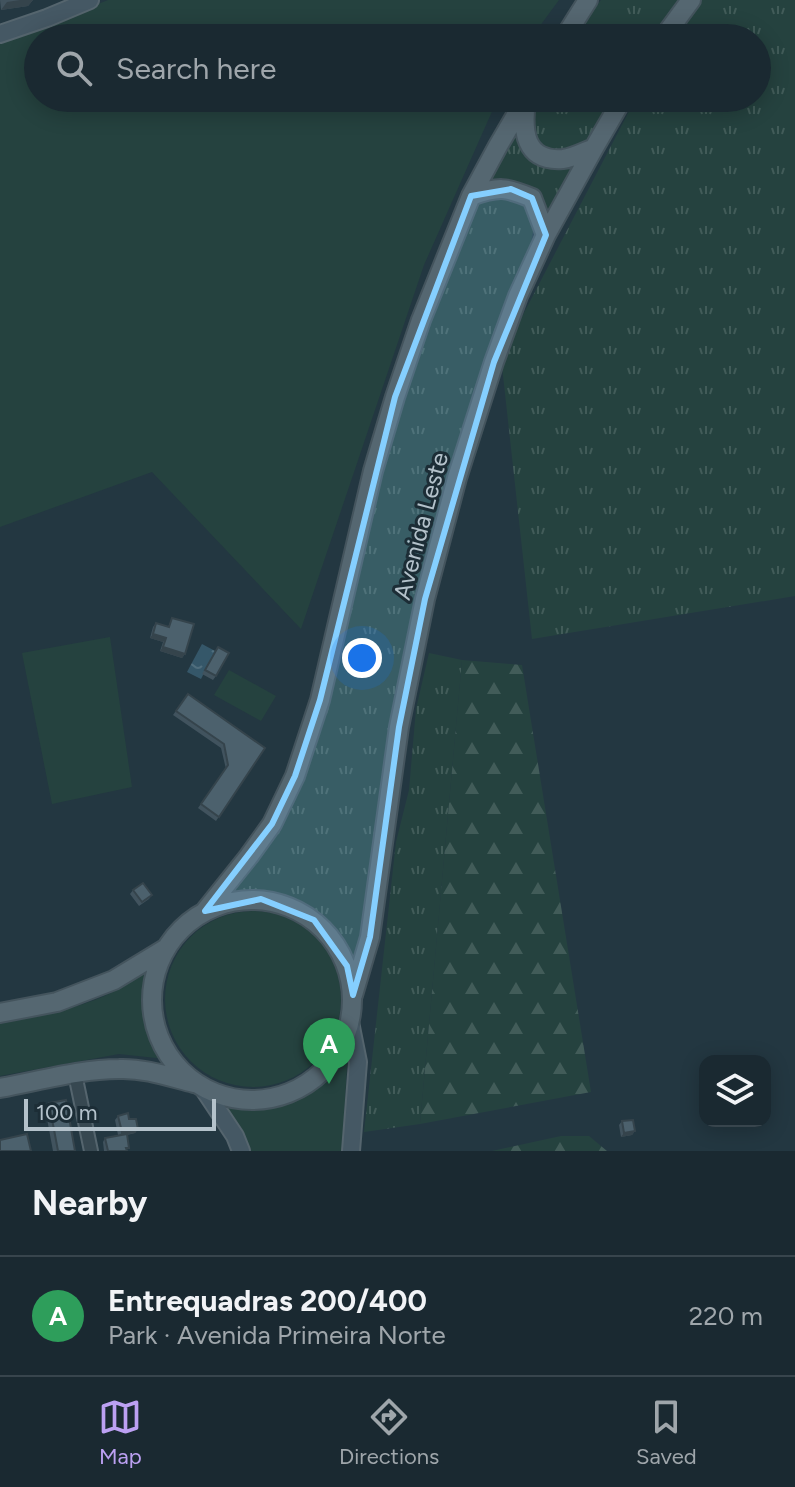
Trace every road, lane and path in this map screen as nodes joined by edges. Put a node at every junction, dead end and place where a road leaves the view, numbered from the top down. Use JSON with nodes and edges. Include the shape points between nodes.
{"nodes":[{"id":1,"x":90,"y":0,"type":"edge"},
{"id":2,"x":588,"y":0,"type":"edge"},
{"id":3,"x":691,"y":0,"type":"edge"},
{"id":4,"x":29,"y":24,"type":"edge"},
{"id":5,"x":573,"y":24,"type":"edge"},
{"id":6,"x":673,"y":24,"type":"edge"},
{"id":7,"x":24,"y":26,"type":"edge"},
{"id":8,"x":0,"y":34,"type":"edge"},
{"id":9,"x":518,"y":112,"type":"edge"},
{"id":10,"x":524,"y":112,"type":"edge"},
{"id":11,"x":615,"y":112,"type":"edge"},
{"id":12,"x":594,"y":148,"type":"junction"},
{"id":13,"x":471,"y":196,"type":"junction"},
{"id":14,"x":546,"y":235,"type":"junction"},
{"id":15,"x":205,"y":911,"type":"junction"},
{"id":16,"x":165,"y":949,"type":"junction"},
{"id":17,"x":353,"y":995,"type":"junction"},
{"id":18,"x":0,"y":1013,"type":"edge"},
{"id":19,"x":350,"y":1022,"type":"junction"},
{"id":20,"x":75,"y":1074,"type":"junction"},
{"id":21,"x":199,"y":1085,"type":"junction"},
{"id":22,"x":0,"y":1088,"type":"edge"},
{"id":23,"x":91,"y":1151,"type":"edge"},
{"id":24,"x":241,"y":1151,"type":"edge"},
{"id":25,"x":351,"y":1151,"type":"edge"}],
"edges":[{"from":1,"to":4,"type":"main road"},
{"from":2,"to":5,"type":"main road"},
{"from":3,"to":6,"type":"main road"},
{"from":7,"to":8,"type":"main road"},
{"from":9,"to":13,"type":"main road"},
{"from":10,"to":12,"type":"main road","via":[[525,136],[538,154],[566,159]]},
{"from":11,"to":12,"type":"main road","name":"Avenida Leste"},
{"from":12,"to":14,"type":"main road","name":"Avenida Leste"},
{"from":13,"to":14,"type":"main road","via":[[511,189],[532,198]]},
{"from":13,"to":15,"type":"main road","via":[[395,397],[320,700],[295,776],[272,824]]},
{"from":14,"to":17,"type":"main road","name":"Avenida Leste","via":[[494,362],[425,599],[399,727],[370,937]]},
{"from":15,"to":16,"type":"main road"},
{"from":15,"to":17,"type":"main road","via":[[232,901],[261,899],[314,920],[334,941],[347,966]]},
{"from":16,"to":18,"type":"main road","via":[[114,980],[71,997]]},
{"from":16,"to":21,"type":"main road","via":[[154,977],[152,1007],[158,1036],[173,1062]]},
{"from":17,"to":19,"type":"main road"},
{"from":19,"to":21,"type":"main road","via":[[339,1051],[319,1075],[293,1092],[263,1100],[232,1099]]},
{"from":19,"to":25,"type":"main road","via":[[358,1062]]},
{"from":20,"to":21,"type":"main road","via":[[148,1071]]},
{"from":20,"to":22,"type":"main road"},
{"from":20,"to":23,"type":"street"},
{"from":21,"to":24,"type":"main road"}]}
